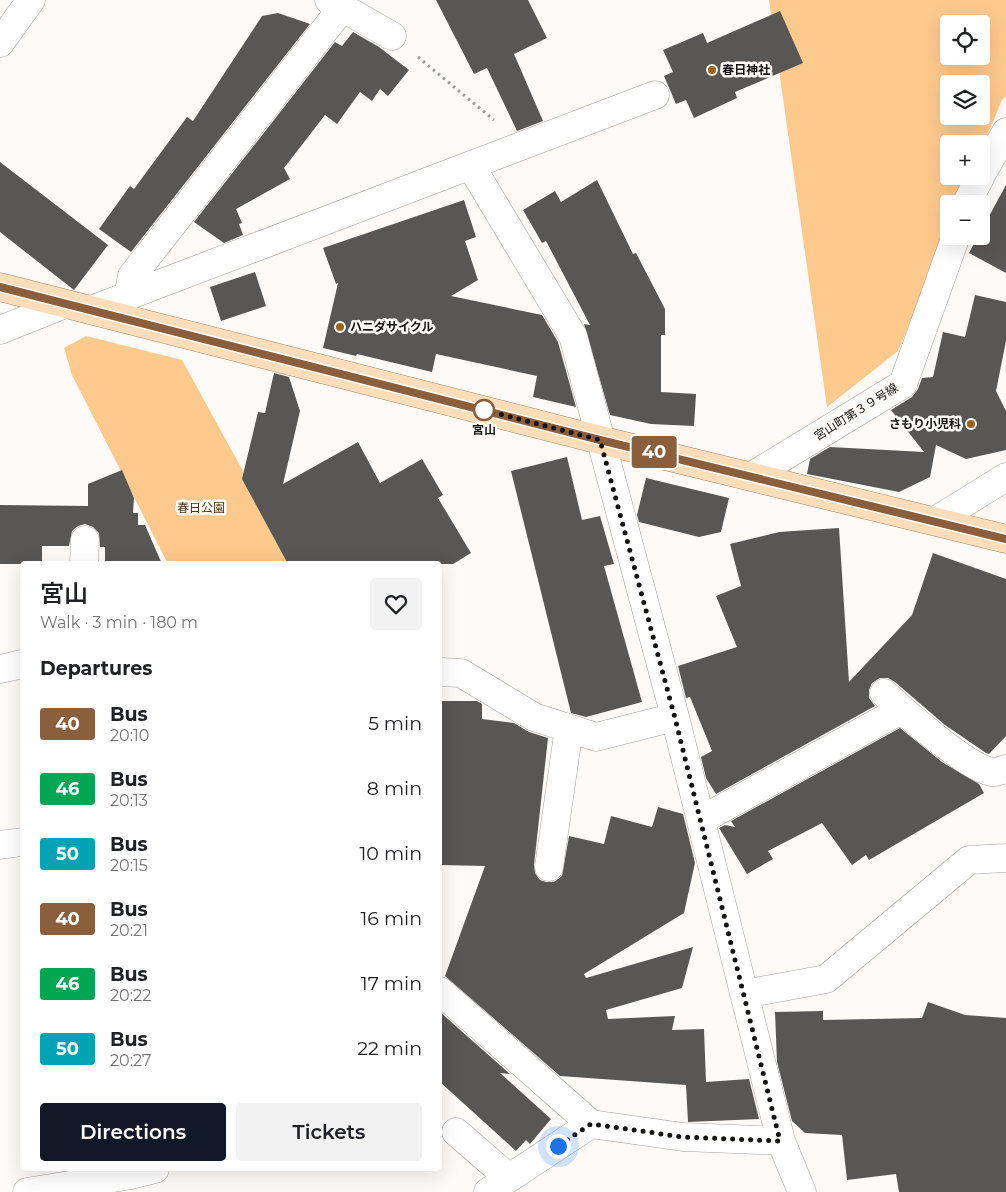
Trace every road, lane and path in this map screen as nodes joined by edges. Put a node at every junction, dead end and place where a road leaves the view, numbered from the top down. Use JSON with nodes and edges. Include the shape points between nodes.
{"nodes":[{"id":1,"x":29,"y":1,"type":"edge"},
{"id":2,"x":336,"y":4,"type":"edge"},
{"id":3,"x":392,"y":36,"type":"joint"},
{"id":4,"x":0,"y":43,"type":"edge"},
{"id":5,"x":655,"y":95,"type":"dead end"},
{"id":6,"x":1006,"y":132,"type":"edge"},
{"id":7,"x":513,"y":150,"type":"junction"},
{"id":8,"x":990,"y":160,"type":"edge"},
{"id":9,"x":471,"y":166,"type":"junction"},
{"id":10,"x":953,"y":245,"type":"edge"},
{"id":11,"x":0,"y":287,"type":"edge"},
{"id":12,"x":128,"y":296,"type":"junction"},
{"id":13,"x":65,"y":304,"type":"junction"},
{"id":14,"x":91,"y":310,"type":"junction"},
{"id":15,"x":0,"y":330,"type":"edge"},
{"id":16,"x":600,"y":440,"type":"junction"},
{"id":17,"x":752,"y":476,"type":"junction"},
{"id":18,"x":1006,"y":477,"type":"edge"},
{"id":19,"x":936,"y":521,"type":"junction"},
{"id":20,"x":1006,"y":539,"type":"edge"},
{"id":21,"x":20,"y":664,"type":"edge"},
{"id":22,"x":0,"y":669,"type":"edge"},
{"id":23,"x":442,"y":672,"type":"edge"},
{"id":24,"x":675,"y":718,"type":"junction"},
{"id":25,"x":569,"y":728,"type":"junction"},
{"id":26,"x":1006,"y":768,"type":"edge"},
{"id":27,"x":701,"y":820,"type":"junction"},
{"id":28,"x":20,"y":842,"type":"edge"},
{"id":29,"x":0,"y":845,"type":"edge"},
{"id":30,"x":1006,"y":858,"type":"edge"},
{"id":31,"x":549,"y":867,"type":"dead end"},
{"id":32,"x":442,"y":993,"type":"edge"},
{"id":33,"x":744,"y":994,"type":"junction"},
{"id":34,"x":591,"y":1124,"type":"junction"},
{"id":35,"x":456,"y":1132,"type":"dead end"},
{"id":36,"x":780,"y":1141,"type":"junction"},
{"id":37,"x":147,"y":1171,"type":"edge"},
{"id":38,"x":498,"y":1185,"type":"edge"},
{"id":39,"x":27,"y":1192,"type":"edge"},
{"id":40,"x":802,"y":1192,"type":"edge"}],
"edges":[{"from":1,"to":4,"type":"street"},
{"from":2,"to":3,"type":"street"},
{"from":2,"to":12,"type":"street","via":[[132,276]]},
{"from":3,"to":7,"type":"path","via":[[496,122]]},
{"from":5,"to":7,"type":"street"},
{"from":6,"to":8,"type":"street"},
{"from":7,"to":9,"type":"street"},
{"from":9,"to":12,"type":"street"},
{"from":9,"to":16,"type":"street","via":[[574,336]]},
{"from":10,"to":17,"type":"street","name":"宮山町第３９号線","via":[[903,384]]},
{"from":11,"to":13,"type":"main road"},
{"from":12,"to":14,"type":"street"},
{"from":13,"to":14,"type":"main road"},
{"from":13,"to":15,"type":"street"},
{"from":14,"to":16,"type":"main road"},
{"from":16,"to":17,"type":"main road"},
{"from":16,"to":24,"type":"street"},
{"from":17,"to":19,"type":"main road"},
{"from":18,"to":19,"type":"street"},
{"from":19,"to":20,"type":"main road"},
{"from":21,"to":22,"type":"street"},
{"from":23,"to":25,"type":"street","via":[[461,673],[534,717]]},
{"from":24,"to":25,"type":"street","via":[[596,736]]},
{"from":24,"to":27,"type":"street"},
{"from":25,"to":31,"type":"street"},
{"from":26,"to":27,"type":"street","via":[[993,772],[972,764],[893,701]]},
{"from":27,"to":33,"type":"street"},
{"from":28,"to":29,"type":"street"},
{"from":30,"to":33,"type":"street","via":[[969,860],[826,979]]},
{"from":32,"to":34,"type":"street"},
{"from":33,"to":36,"type":"street"},
{"from":34,"to":36,"type":"street","via":[[683,1137]]},
{"from":34,"to":38,"type":"street"},
{"from":35,"to":38,"type":"street"},
{"from":36,"to":40,"type":"street"},
{"from":37,"to":39,"type":"street"}]}
